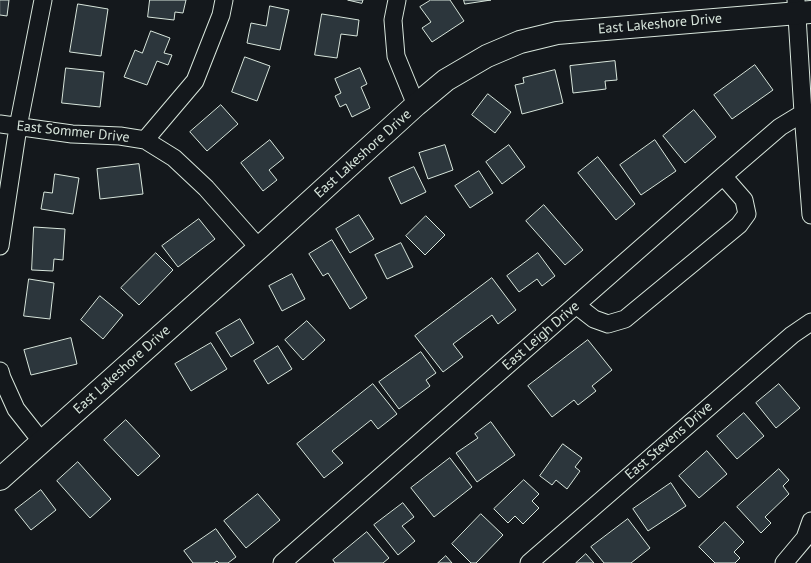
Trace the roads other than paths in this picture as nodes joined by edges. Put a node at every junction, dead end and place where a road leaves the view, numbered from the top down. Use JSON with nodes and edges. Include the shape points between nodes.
{"nodes":[{"id":1,"x":43,"y":0,"type":"edge"},
{"id":2,"x":224,"y":0,"type":"edge"},
{"id":3,"x":397,"y":0,"type":"edge"},
{"id":4,"x":801,"y":9,"type":"edge"},
{"id":5,"x":416,"y":105,"type":"junction"},
{"id":6,"x":803,"y":113,"type":"junction"},
{"id":7,"x":0,"y":124,"type":"edge"},
{"id":8,"x":18,"y":127,"type":"junction"},
{"id":9,"x":145,"y":140,"type":"junction"},
{"id":10,"x":723,"y":176,"type":"junction"},
{"id":11,"x":811,"y":215,"type":"edge"},
{"id":12,"x":0,"y":246,"type":"edge"},
{"id":13,"x":259,"y":248,"type":"junction"},
{"id":14,"x":576,"y":305,"type":"junction"},
{"id":15,"x":811,"y":322,"type":"edge"},
{"id":16,"x":0,"y":371,"type":"edge"},
{"id":17,"x":42,"y":442,"type":"junction"},
{"id":18,"x":0,"y":479,"type":"edge"},
{"id":19,"x":811,"y":521,"type":"edge"},
{"id":20,"x":282,"y":563,"type":"edge"},
{"id":21,"x":529,"y":563,"type":"edge"},
{"id":22,"x":784,"y":563,"type":"edge"}],
"edges":[{"from":1,"to":8,"type":"street"},
{"from":2,"to":9,"type":"street","name":"East Sommer Drive","via":[[221,15],[195,81]]},
{"from":3,"to":5,"type":"street","via":[[394,20],[396,56]]},
{"from":4,"to":5,"type":"main road","name":"East Lakeshore Drive","via":[[557,33],[520,42],[487,56],[446,80]]},
{"from":4,"to":6,"type":"street"},
{"from":5,"to":13,"type":"main road","name":"East Lakeshore Drive"},
{"from":6,"to":10,"type":"street","name":"East Leigh Drive","via":[[780,127]]},
{"from":6,"to":11,"type":"street"},
{"from":7,"to":8,"type":"street","name":"East Sommer Drive"},
{"from":8,"to":9,"type":"street","name":"East Sommer Drive"},
{"from":8,"to":12,"type":"street"},
{"from":9,"to":13,"type":"street","name":"East Sommer Drive","via":[[174,158],[206,188]]},
{"from":10,"to":14,"type":"street","name":"East Leigh Drive"},
{"from":10,"to":14,"type":"street","via":[[744,200],[747,214],[739,225],[625,319],[608,324],[594,319]]},
{"from":13,"to":17,"type":"main road","name":"East Lakeshore Drive"},
{"from":14,"to":20,"type":"street","name":"East Leigh Drive"},
{"from":15,"to":21,"type":"street","name":"East Stevens Drive","via":[[792,335]]},
{"from":16,"to":17,"type":"street","via":[[16,409]]},
{"from":17,"to":18,"type":"main road","name":"East Lakeshore Drive"},
{"from":19,"to":22,"type":"street","via":[[805,538]]}]}
